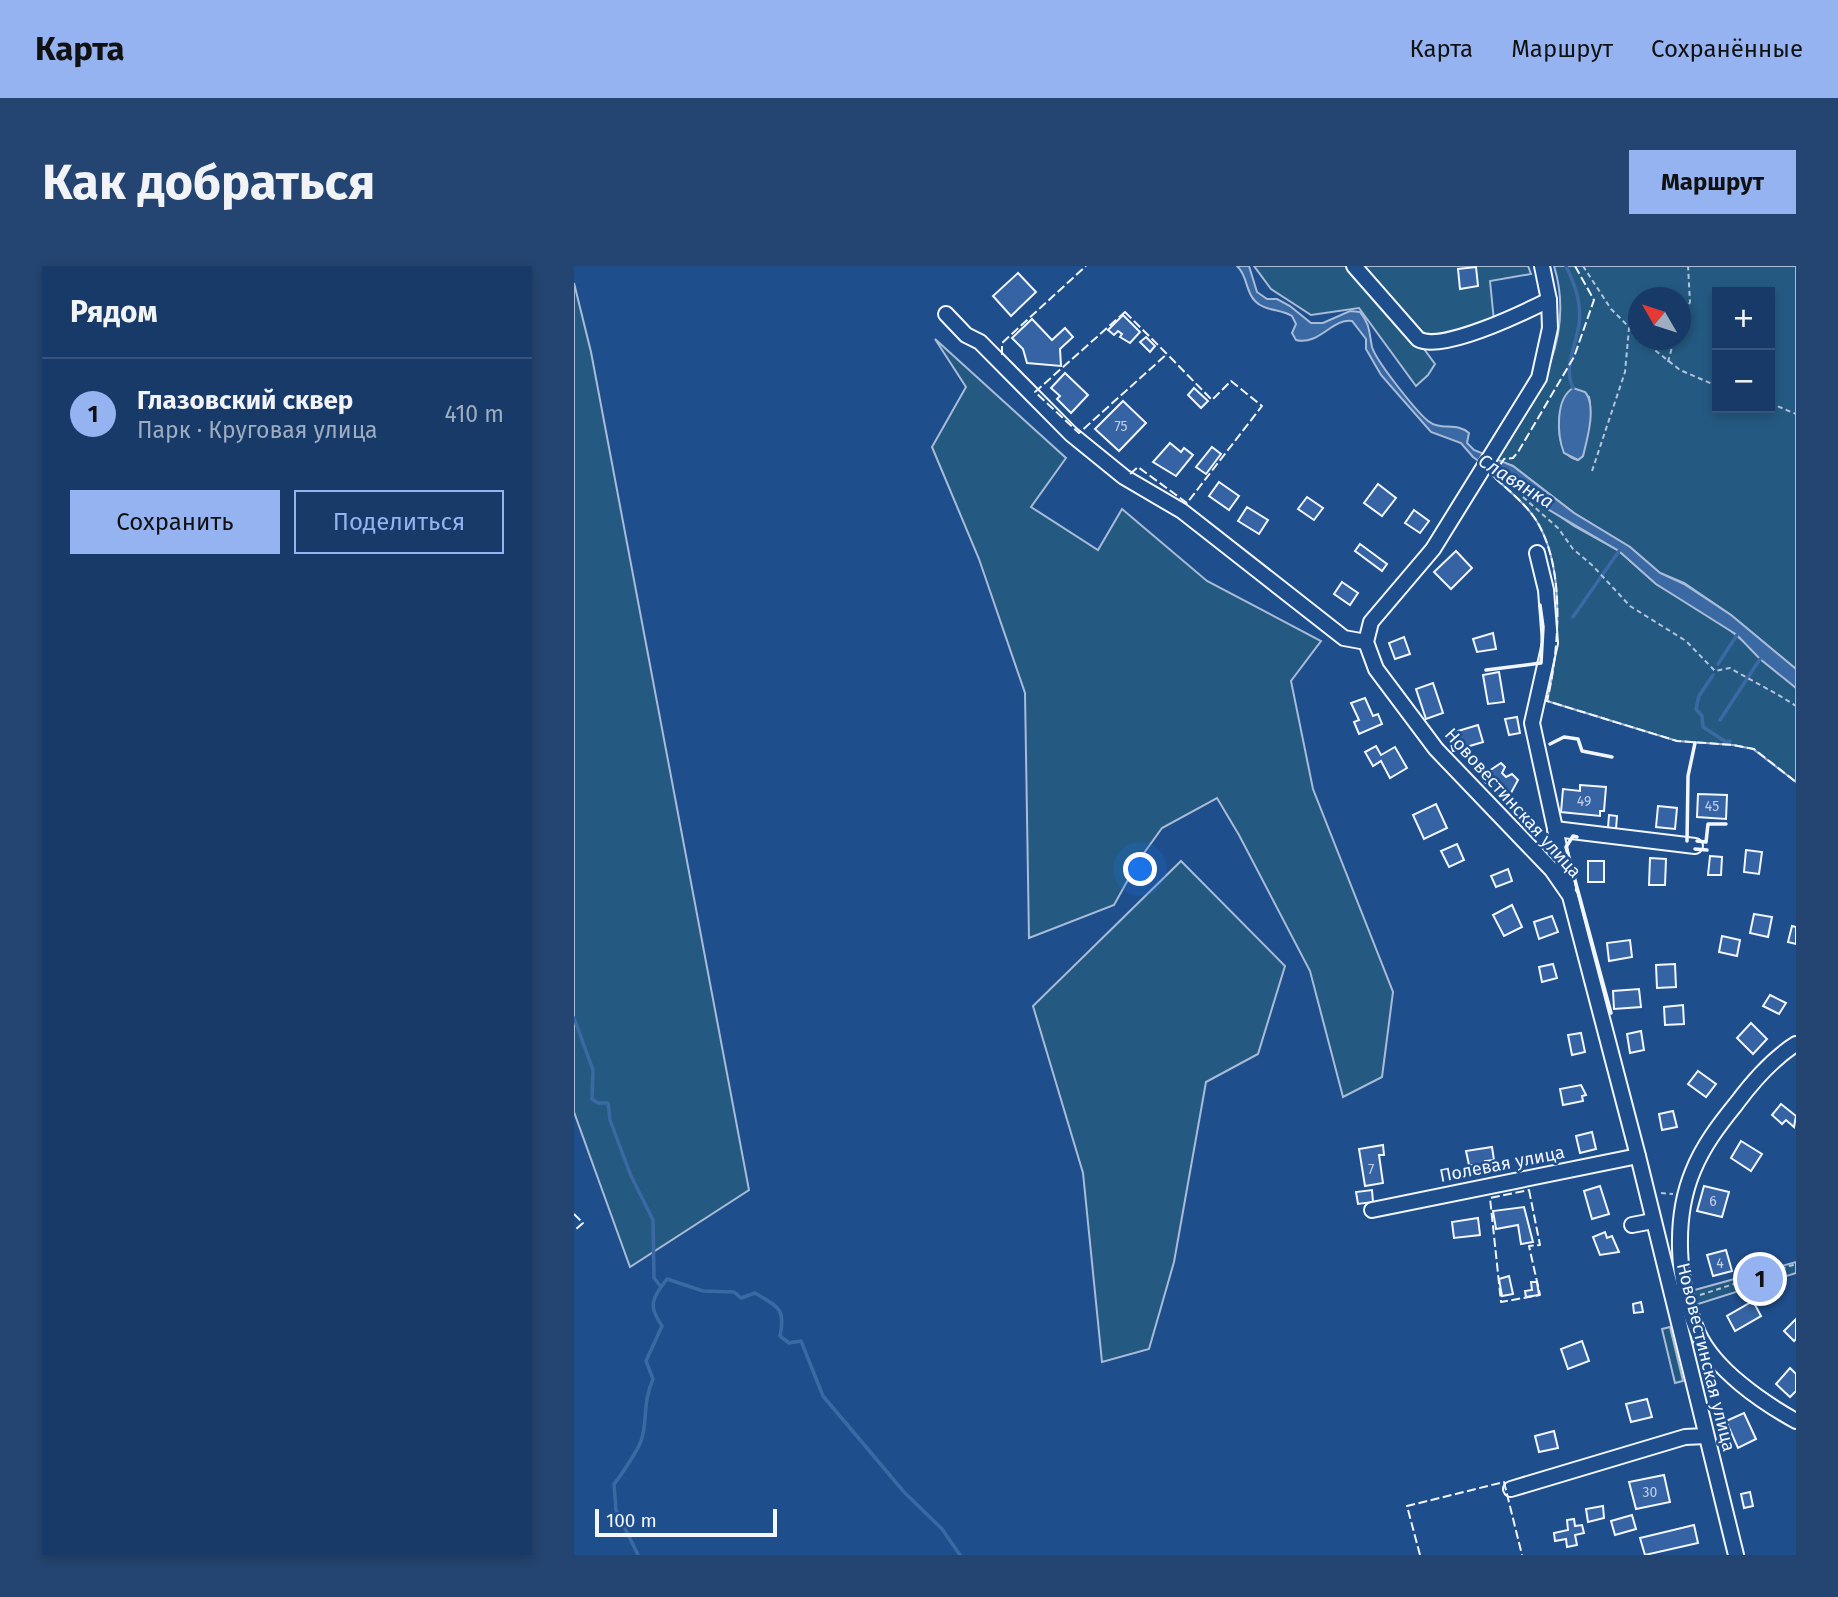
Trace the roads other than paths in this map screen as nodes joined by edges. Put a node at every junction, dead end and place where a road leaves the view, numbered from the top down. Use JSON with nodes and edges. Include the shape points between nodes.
{"nodes":[{"id":1,"x":1354,"y":266,"type":"edge"},
{"id":2,"x":1542,"y":266,"type":"edge"},
{"id":3,"x":1549,"y":300,"type":"junction"},
{"id":4,"x":946,"y":314,"type":"dead end"},
{"id":5,"x":1537,"y":553,"type":"dead end"},
{"id":6,"x":1366,"y":642,"type":"junction"},
{"id":7,"x":1555,"y":829,"type":"junction"},
{"id":8,"x":1695,"y":846,"type":"dead end"},
{"id":9,"x":1570,"y":896,"type":"junction"},
{"id":10,"x":1796,"y":1044,"type":"edge"},
{"id":11,"x":1638,"y":1156,"type":"junction"},
{"id":12,"x":1372,"y":1210,"type":"dead end"},
{"id":13,"x":1653,"y":1222,"type":"junction"},
{"id":14,"x":1632,"y":1225,"type":"dead end"},
{"id":15,"x":1679,"y":1257,"type":"junction"},
{"id":16,"x":1664,"y":1265,"type":"junction"},
{"id":17,"x":1699,"y":1334,"type":"junction"},
{"id":18,"x":1681,"y":1338,"type":"junction"},
{"id":19,"x":1796,"y":1422,"type":"edge"},
{"id":20,"x":1706,"y":1436,"type":"junction"},
{"id":21,"x":1511,"y":1489,"type":"dead end"},
{"id":22,"x":1736,"y":1555,"type":"edge"}],
"edges":[{"from":1,"to":3,"type":"street","via":[[1418,339],[1427,343],[1482,328]]},
{"from":2,"to":3,"type":"street"},
{"from":3,"to":6,"type":"street","via":[[1544,364],[1433,549],[1371,622]]},
{"from":4,"to":6,"type":"street","via":[[1124,477],[1182,510],[1344,638]]},
{"from":5,"to":7,"type":"street","via":[[1549,610],[1550,643],[1532,723]]},
{"from":6,"to":9,"type":"street","name":"Нововестинская улица","via":[[1376,669],[1436,749],[1552,870]]},
{"from":7,"to":8,"type":"street"},
{"from":7,"to":9,"type":"street"},
{"from":9,"to":11,"type":"street","name":"Нововестинская улица"},
{"from":10,"to":15,"type":"street","via":[[1766,1068],[1705,1146],[1685,1196]]},
{"from":11,"to":12,"type":"street","name":"Полевая улица"},
{"from":11,"to":13,"type":"street","name":"Нововестинская улица"},
{"from":13,"to":14,"type":"street"},
{"from":13,"to":16,"type":"street","name":"Нововестинская улица"},
{"from":15,"to":16,"type":"street"},
{"from":15,"to":17,"type":"street"},
{"from":16,"to":18,"type":"street","name":"Нововестинская улица"},
{"from":17,"to":18,"type":"street"},
{"from":17,"to":19,"type":"street","via":[[1719,1362]]},
{"from":18,"to":20,"type":"street","name":"Нововестинская улица"},
{"from":20,"to":21,"type":"street","via":[[1685,1437]]},
{"from":20,"to":22,"type":"street","name":"Нововестинская улица"}]}
